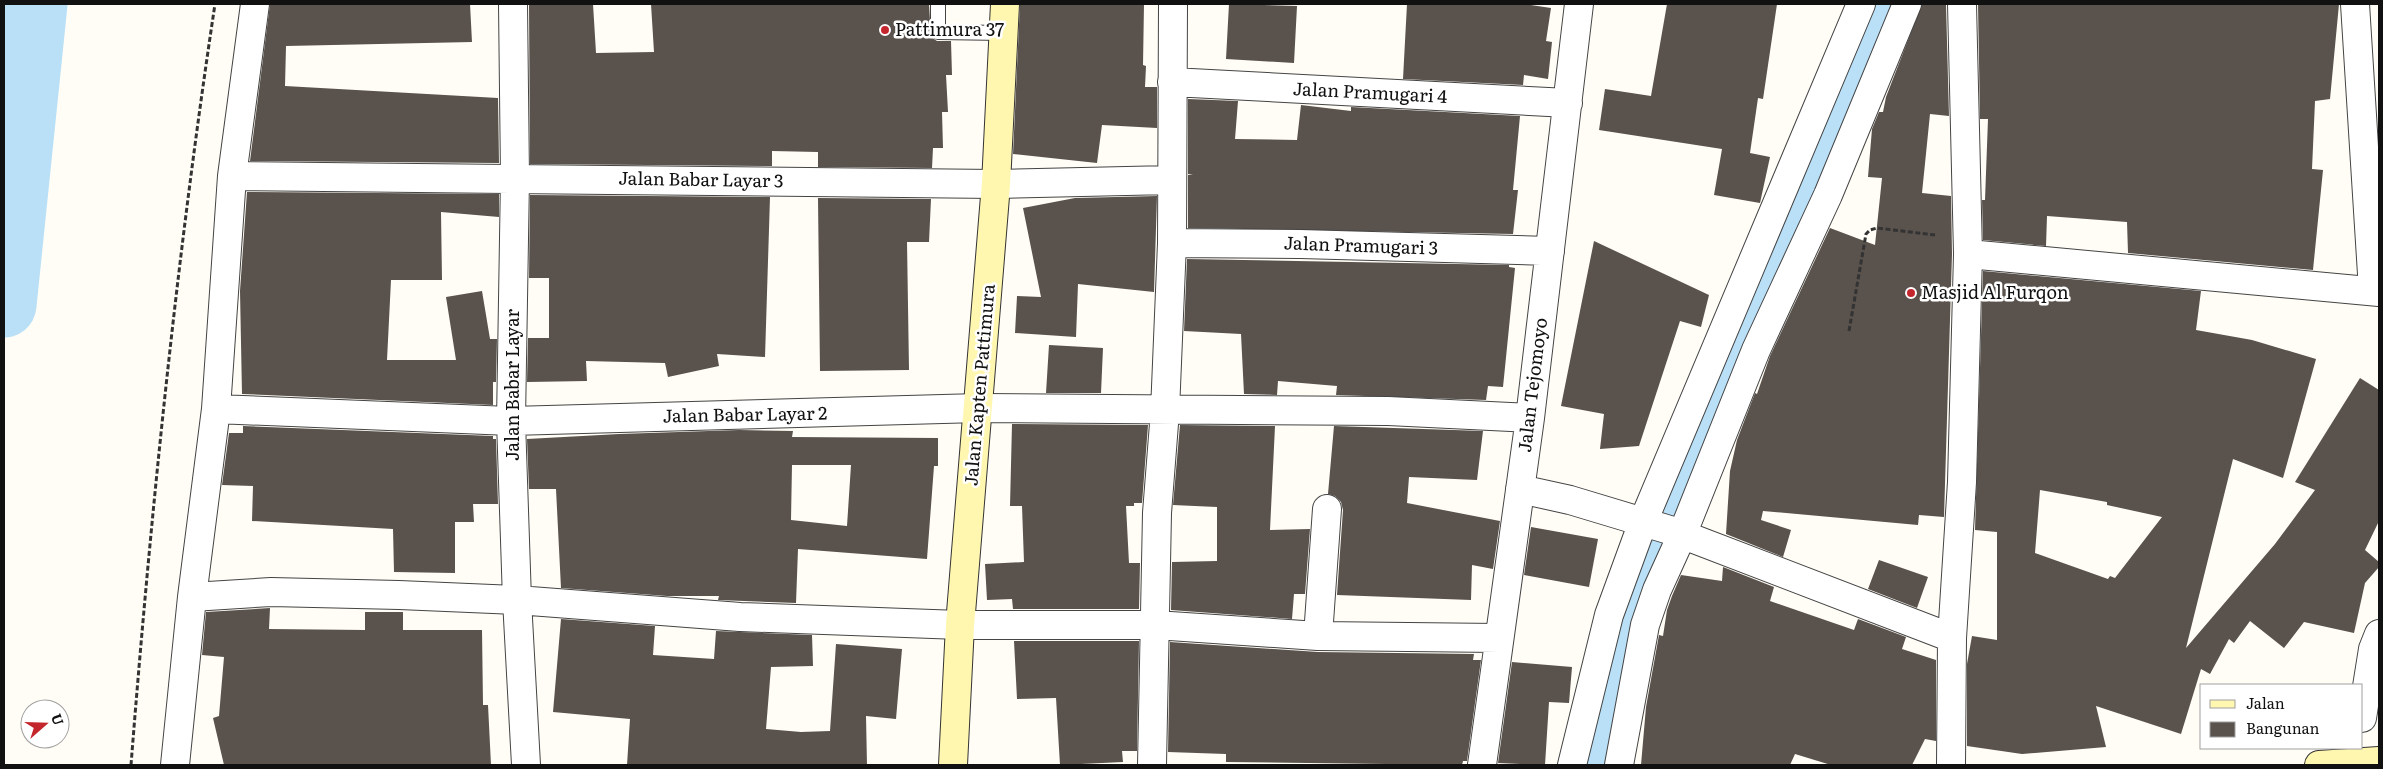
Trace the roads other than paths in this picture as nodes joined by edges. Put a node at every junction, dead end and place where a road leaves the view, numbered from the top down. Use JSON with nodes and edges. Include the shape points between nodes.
{"nodes":[{"id":1,"x":255,"y":4,"type":"edge"},
{"id":2,"x":513,"y":4,"type":"edge"},
{"id":3,"x":938,"y":4,"type":"edge"},
{"id":4,"x":1005,"y":4,"type":"edge"},
{"id":5,"x":1173,"y":4,"type":"edge"},
{"id":6,"x":1579,"y":4,"type":"edge"},
{"id":7,"x":1861,"y":4,"type":"edge"},
{"id":8,"x":1907,"y":4,"type":"edge"},
{"id":9,"x":1962,"y":4,"type":"edge"},
{"id":10,"x":2355,"y":4,"type":"edge"},
{"id":11,"x":1003,"y":33,"type":"junction"},
{"id":12,"x":1172,"y":82,"type":"junction"},
{"id":13,"x":1568,"y":103,"type":"junction"},
{"id":14,"x":232,"y":176,"type":"junction"},
{"id":15,"x":515,"y":178,"type":"junction"},
{"id":16,"x":1170,"y":180,"type":"junction"},
{"id":17,"x":996,"y":184,"type":"junction"},
{"id":18,"x":1172,"y":243,"type":"junction"},
{"id":19,"x":1968,"y":247,"type":"junction"},
{"id":20,"x":1550,"y":251,"type":"junction"},
{"id":21,"x":2376,"y":291,"type":"edge"},
{"id":22,"x":216,"y":408,"type":"junction"},
{"id":23,"x":979,"y":408,"type":"junction"},
{"id":24,"x":1165,"y":411,"type":"junction"},
{"id":25,"x":1530,"y":418,"type":"junction"},
{"id":26,"x":511,"y":421,"type":"junction"},
{"id":27,"x":1520,"y":489,"type":"junction"},
{"id":28,"x":1327,"y":509,"type":"dead end"},
{"id":29,"x":1662,"y":528,"type":"junction"},
{"id":30,"x":192,"y":598,"type":"junction"},
{"id":31,"x":517,"y":600,"type":"junction"},
{"id":32,"x":960,"y":625,"type":"junction"},
{"id":33,"x":1154,"y":625,"type":"junction"},
{"id":34,"x":2379,"y":634,"type":"edge"},
{"id":35,"x":1318,"y":636,"type":"junction"},
{"id":36,"x":1498,"y":638,"type":"junction"},
{"id":37,"x":1952,"y":638,"type":"junction"},
{"id":38,"x":2363,"y":712,"type":"edge"},
{"id":39,"x":2361,"y":759,"type":"edge"},
{"id":40,"x":175,"y":765,"type":"edge"},
{"id":41,"x":526,"y":765,"type":"edge"},
{"id":42,"x":953,"y":765,"type":"edge"},
{"id":43,"x":1152,"y":765,"type":"edge"},
{"id":44,"x":1482,"y":765,"type":"edge"},
{"id":45,"x":1572,"y":765,"type":"edge"},
{"id":46,"x":1619,"y":765,"type":"edge"},
{"id":47,"x":1951,"y":765,"type":"edge"},
{"id":48,"x":2319,"y":765,"type":"edge"}],
"edges":[{"from":1,"to":14,"type":"street"},
{"from":2,"to":15,"type":"street","name":"Jalan Babar Layar"},
{"from":3,"to":11,"type":"lane","via":[[938,32]]},
{"from":4,"to":11,"type":"main road","name":"Jalan Kapten Pattimura"},
{"from":5,"to":12,"type":"street"},
{"from":6,"to":13,"type":"street","name":"Jalan Tejomoyo"},
{"from":7,"to":29,"type":"street"},
{"from":8,"to":29,"type":"street","via":[[1828,195],[1756,350]]},
{"from":9,"to":19,"type":"street"},
{"from":10,"to":21,"type":"street"},
{"from":11,"to":17,"type":"main road","name":"Jalan Kapten Pattimura"},
{"from":12,"to":13,"type":"street","name":"Jalan Pramugari 4"},
{"from":12,"to":16,"type":"street"},
{"from":13,"to":20,"type":"street","name":"Jalan Tejomoyo"},
{"from":14,"to":15,"type":"street","name":"Jalan Babar Layar 3"},
{"from":14,"to":22,"type":"street"},
{"from":15,"to":17,"type":"street","name":"Jalan Babar Layar 3"},
{"from":15,"to":26,"type":"street","name":"Jalan Babar Layar"},
{"from":16,"to":17,"type":"street","name":"Jalan Babar Layar 3"},
{"from":16,"to":18,"type":"street"},
{"from":17,"to":23,"type":"main road","name":"Jalan Kapten Pattimura"},
{"from":18,"to":20,"type":"street","name":"Jalan Pramugari 3"},
{"from":18,"to":24,"type":"street"},
{"from":19,"to":21,"type":"street"},
{"from":19,"to":37,"type":"street","via":[[1962,482]]},
{"from":20,"to":25,"type":"street","name":"Jalan Tejomoyo"},
{"from":22,"to":26,"type":"street","name":"Jalan Babar Layar 2"},
{"from":22,"to":30,"type":"street"},
{"from":23,"to":24,"type":"street","name":"Jalan Babar Layar 2"},
{"from":23,"to":26,"type":"street","name":"Jalan Babar Layar 2"},
{"from":23,"to":32,"type":"main road","name":"Jalan Kapten Pattimura"},
{"from":24,"to":25,"type":"street","name":"Jalan Babar Layar 2","via":[[1388,411]]},
{"from":24,"to":33,"type":"street","via":[[1157,513]]},
{"from":25,"to":27,"type":"street","name":"Jalan Tejomoyo"},
{"from":26,"to":31,"type":"street","name":"Jalan Babar Layar"},
{"from":27,"to":29,"type":"street","via":[[1570,500]]},
{"from":27,"to":36,"type":"street","name":"Jalan Tejomoyo"},
{"from":28,"to":35,"type":"street"},
{"from":29,"to":37,"type":"street"},
{"from":29,"to":45,"type":"street","via":[[1609,615]]},
{"from":29,"to":46,"type":"street","via":[[1656,590],[1645,625]]},
{"from":30,"to":31,"type":"street","via":[[271,592]]},
{"from":30,"to":40,"type":"street"},
{"from":31,"to":32,"type":"street","via":[[740,617]]},
{"from":31,"to":41,"type":"street","name":"Jalan Babar Layar"},
{"from":32,"to":33,"type":"street"},
{"from":32,"to":42,"type":"main road","name":"Jalan Kapten Pattimura"},
{"from":33,"to":35,"type":"street"},
{"from":33,"to":43,"type":"street"},
{"from":34,"to":38,"type":"street","via":[[2373,649]]},
{"from":35,"to":36,"type":"street"},
{"from":36,"to":44,"type":"street","name":"Jalan Tejomoyo"},
{"from":37,"to":47,"type":"street"},
{"from":39,"to":48,"type":"main road"}]}
